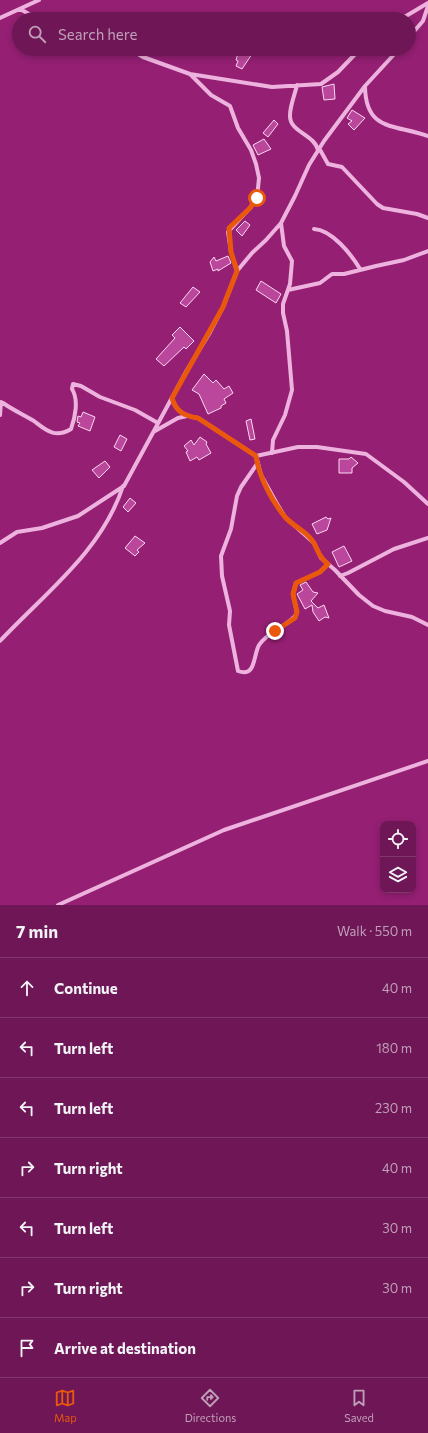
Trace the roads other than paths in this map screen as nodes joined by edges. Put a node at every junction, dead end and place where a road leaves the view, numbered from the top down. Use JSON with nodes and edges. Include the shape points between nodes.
{"nodes":[{"id":1,"x":39,"y":0,"type":"edge"},
{"id":2,"x":428,"y":4,"type":"edge"},
{"id":3,"x":20,"y":9,"type":"junction"},
{"id":4,"x":13,"y":12,"type":"edge"},
{"id":5,"x":25,"y":12,"type":"edge"},
{"id":6,"x":414,"y":12,"type":"edge"},
{"id":7,"x":12,"y":13,"type":"edge"},
{"id":8,"x":0,"y":18,"type":"edge"},
{"id":9,"x":416,"y":29,"type":"edge"},
{"id":10,"x":141,"y":56,"type":"edge"},
{"id":11,"x":353,"y":56,"type":"edge"},
{"id":12,"x":393,"y":56,"type":"edge"},
{"id":13,"x":190,"y":74,"type":"junction"},
{"id":14,"x":297,"y":85,"type":"junction"},
{"id":15,"x":365,"y":86,"type":"junction"},
{"id":16,"x":428,"y":136,"type":"edge"},
{"id":17,"x":324,"y":141,"type":"junction"},
{"id":18,"x":315,"y":142,"type":"junction"},
{"id":19,"x":319,"y":149,"type":"junction"},
{"id":20,"x":428,"y":218,"type":"edge"},
{"id":21,"x":281,"y":223,"type":"junction"},
{"id":22,"x":314,"y":229,"type":"dead end"},
{"id":23,"x":428,"y":251,"type":"edge"},
{"id":24,"x":235,"y":262,"type":"junction"},
{"id":25,"x":242,"y":263,"type":"junction"},
{"id":26,"x":360,"y":269,"type":"junction"},
{"id":27,"x":237,"y":271,"type":"junction"},
{"id":28,"x":288,"y":290,"type":"junction"},
{"id":29,"x":172,"y":398,"type":"junction"},
{"id":30,"x":0,"y":415,"type":"edge"},
{"id":31,"x":187,"y":416,"type":"junction"},
{"id":32,"x":158,"y":423,"type":"junction"},
{"id":33,"x":153,"y":432,"type":"junction"},
{"id":34,"x":272,"y":453,"type":"junction"},
{"id":35,"x":256,"y":456,"type":"junction"},
{"id":36,"x":257,"y":464,"type":"junction"},
{"id":37,"x":124,"y":486,"type":"junction"},
{"id":38,"x":428,"y":504,"type":"edge"},
{"id":39,"x":428,"y":538,"type":"edge"},
{"id":40,"x":0,"y":543,"type":"edge"},
{"id":41,"x":328,"y":564,"type":"junction"},
{"id":42,"x":340,"y":576,"type":"junction"},
{"id":43,"x":428,"y":625,"type":"edge"},
{"id":44,"x":0,"y":641,"type":"edge"},
{"id":45,"x":428,"y":761,"type":"edge"},
{"id":46,"x":58,"y":905,"type":"edge"}],
"edges":[{"from":1,"to":3,"type":"street"},
{"from":2,"to":6,"type":"street"},
{"from":2,"to":9,"type":"street","via":[[423,21]]},
{"from":3,"to":4,"type":"street"},
{"from":3,"to":5,"type":"street"},
{"from":7,"to":8,"type":"street"},
{"from":10,"to":13,"type":"street"},
{"from":11,"to":14,"type":"street","via":[[327,80],[315,85]]},
{"from":12,"to":15,"type":"street"},
{"from":13,"to":14,"type":"street","via":[[254,85]]},
{"from":13,"to":24,"type":"street","via":[[211,95],[230,106],[256,164],[259,178],[257,198],[228,232]]},
{"from":14,"to":18,"type":"street","via":[[290,121]]},
{"from":15,"to":16,"type":"street","via":[[365,101],[374,117],[393,127]]},
{"from":15,"to":17,"type":"street"},
{"from":17,"to":18,"type":"street"},
{"from":17,"to":19,"type":"street"},
{"from":18,"to":19,"type":"street"},
{"from":19,"to":20,"type":"street","via":[[328,164],[342,167],[377,204],[393,211]]},
{"from":19,"to":21,"type":"street","via":[[308,165]]},
{"from":21,"to":25,"type":"street"},
{"from":21,"to":28,"type":"street","via":[[284,246],[292,261]]},
{"from":22,"to":26,"type":"street","via":[[322,229],[332,235],[354,258]]},
{"from":23,"to":26,"type":"street","via":[[404,260]]},
{"from":24,"to":25,"type":"street"},
{"from":24,"to":27,"type":"street"},
{"from":25,"to":27,"type":"street"},
{"from":26,"to":28,"type":"street","via":[[344,274],[332,274],[320,283]]},
{"from":27,"to":29,"type":"street","via":[[223,307]]},
{"from":28,"to":34,"type":"street","via":[[283,313],[292,390],[273,440]]},
{"from":29,"to":31,"type":"street","via":[[174,407]]},
{"from":29,"to":32,"type":"street"},
{"from":30,"to":32,"type":"street","via":[[1,402],[50,433],[61,434],[71,429],[73,423],[76,408],[73,384],[135,410]]},
{"from":31,"to":33,"type":"street","via":[[178,418]]},
{"from":31,"to":35,"type":"street","via":[[198,418]]},
{"from":32,"to":33,"type":"street"},
{"from":33,"to":37,"type":"street"},
{"from":34,"to":35,"type":"street"},
{"from":34,"to":38,"type":"street","via":[[298,447],[317,447],[366,454],[404,482]]},
{"from":35,"to":36,"type":"street"},
{"from":36,"to":41,"type":"street","via":[[260,475],[285,517],[310,537],[320,558]]},
{"from":36,"to":41,"type":"street","via":[[237,496],[231,528],[221,556],[222,576],[230,611],[228,626],[238,671],[244,674],[250,672],[255,653],[266,637],[295,618],[297,612],[293,594],[296,583],[320,572]]},
{"from":37,"to":40,"type":"street","via":[[78,516],[42,528],[17,532]]},
{"from":37,"to":44,"type":"street","via":[[97,537],[76,565]]},
{"from":39,"to":42,"type":"street","via":[[394,548]]},
{"from":41,"to":42,"type":"street"},
{"from":42,"to":43,"type":"street","via":[[373,606]]},
{"from":45,"to":46,"type":"street","via":[[224,830]]}]}
